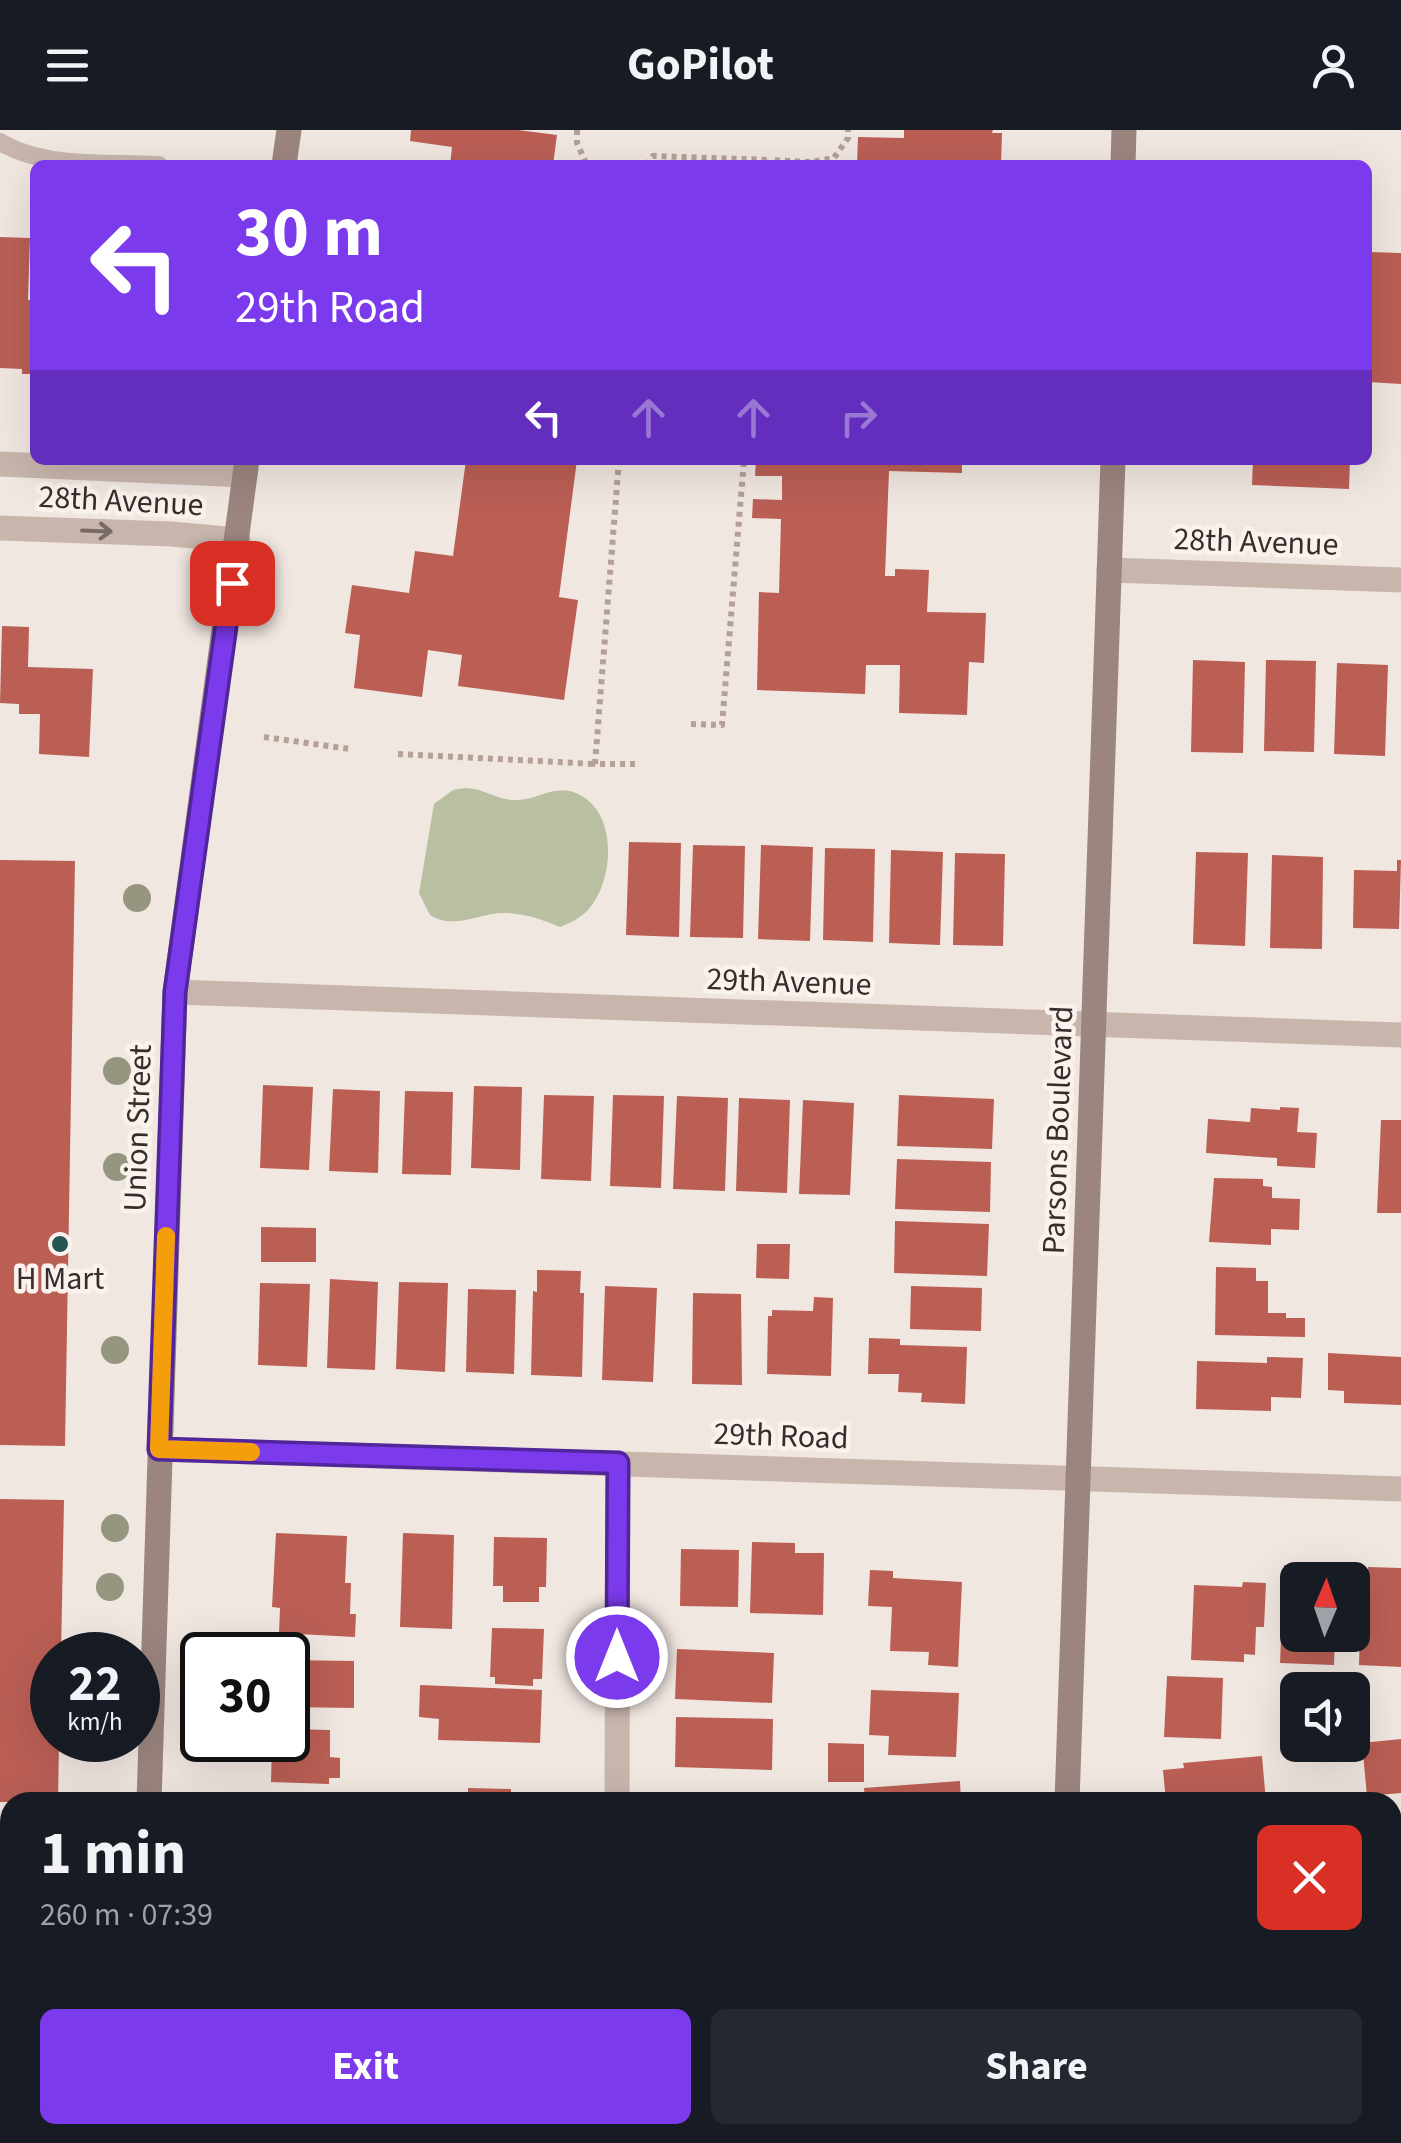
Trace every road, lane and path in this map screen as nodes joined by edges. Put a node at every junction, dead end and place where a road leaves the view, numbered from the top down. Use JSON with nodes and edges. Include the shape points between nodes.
{"nodes":[{"id":1,"x":289,"y":130,"type":"edge"},
{"id":2,"x":577,"y":130,"type":"edge"},
{"id":3,"x":848,"y":130,"type":"edge"},
{"id":4,"x":1124,"y":130,"type":"edge"},
{"id":5,"x":0,"y":142,"type":"edge"},
{"id":6,"x":66,"y":160,"type":"edge"},
{"id":7,"x":285,"y":160,"type":"edge"},
{"id":8,"x":585,"y":160,"type":"edge"},
{"id":9,"x":650,"y":160,"type":"edge"},
{"id":10,"x":719,"y":160,"type":"edge"},
{"id":11,"x":822,"y":160,"type":"edge"},
{"id":12,"x":1123,"y":160,"type":"edge"},
{"id":13,"x":0,"y":464,"type":"edge"},
{"id":14,"x":30,"y":464,"type":"edge"},
{"id":15,"x":62,"y":465,"type":"edge"},
{"id":16,"x":618,"y":465,"type":"edge"},
{"id":17,"x":744,"y":465,"type":"edge"},
{"id":18,"x":1113,"y":465,"type":"edge"},
{"id":19,"x":246,"y":468,"type":"edge"},
{"id":20,"x":0,"y":528,"type":"edge"},
{"id":21,"x":238,"y":540,"type":"junction"},
{"id":22,"x":1109,"y":570,"type":"junction"},
{"id":23,"x":1401,"y":580,"type":"edge"},
{"id":24,"x":692,"y":724,"type":"dead end"},
{"id":25,"x":264,"y":738,"type":"dead end"},
{"id":26,"x":350,"y":749,"type":"dead end"},
{"id":27,"x":398,"y":754,"type":"dead end"},
{"id":28,"x":595,"y":764,"type":"junction"},
{"id":29,"x":636,"y":764,"type":"dead end"},
{"id":30,"x":175,"y":992,"type":"junction"},
{"id":31,"x":1094,"y":1025,"type":"junction"},
{"id":32,"x":1401,"y":1035,"type":"edge"},
{"id":33,"x":159,"y":1449,"type":"junction"},
{"id":34,"x":618,"y":1463,"type":"junction"},
{"id":35,"x":1079,"y":1478,"type":"junction"},
{"id":36,"x":1401,"y":1489,"type":"edge"},
{"id":37,"x":149,"y":1792,"type":"edge"},
{"id":38,"x":617,"y":1792,"type":"edge"},
{"id":39,"x":1067,"y":1792,"type":"edge"}],
"edges":[{"from":1,"to":7,"type":"street"},
{"from":2,"to":8,"type":"path"},
{"from":3,"to":11,"type":"path","via":[[834,158]]},
{"from":4,"to":12,"type":"street"},
{"from":5,"to":6,"type":"lane","via":[[18,153]]},
{"from":9,"to":10,"type":"path"},
{"from":13,"to":14,"type":"street","name":"28th Avenue"},
{"from":15,"to":19,"type":"street","name":"28th Avenue"},
{"from":16,"to":28,"type":"path"},
{"from":17,"to":24,"type":"path","via":[[722,725]]},
{"from":18,"to":22,"type":"street","name":"Parsons Boulevard"},
{"from":19,"to":21,"type":"street","name":"Union Street"},
{"from":20,"to":21,"type":"street","name":"28th Avenue","one_way":true},
{"from":21,"to":30,"type":"street","name":"Union Street"},
{"from":22,"to":23,"type":"street","name":"28th Avenue"},
{"from":22,"to":31,"type":"street","name":"Parsons Boulevard"},
{"from":25,"to":26,"type":"path"},
{"from":27,"to":28,"type":"path"},
{"from":28,"to":29,"type":"path"},
{"from":30,"to":31,"type":"street","name":"29th Avenue"},
{"from":30,"to":33,"type":"street","name":"Union Street"},
{"from":31,"to":32,"type":"street","name":"29th Avenue"},
{"from":31,"to":35,"type":"street","name":"Parsons Boulevard"},
{"from":33,"to":34,"type":"street","name":"29th Road"},
{"from":33,"to":37,"type":"street","name":"Union Street"},
{"from":34,"to":35,"type":"street","name":"29th Road"},
{"from":34,"to":38,"type":"street"},
{"from":35,"to":36,"type":"street","name":"29th Road"},
{"from":35,"to":39,"type":"street","name":"Parsons Boulevard"}]}
